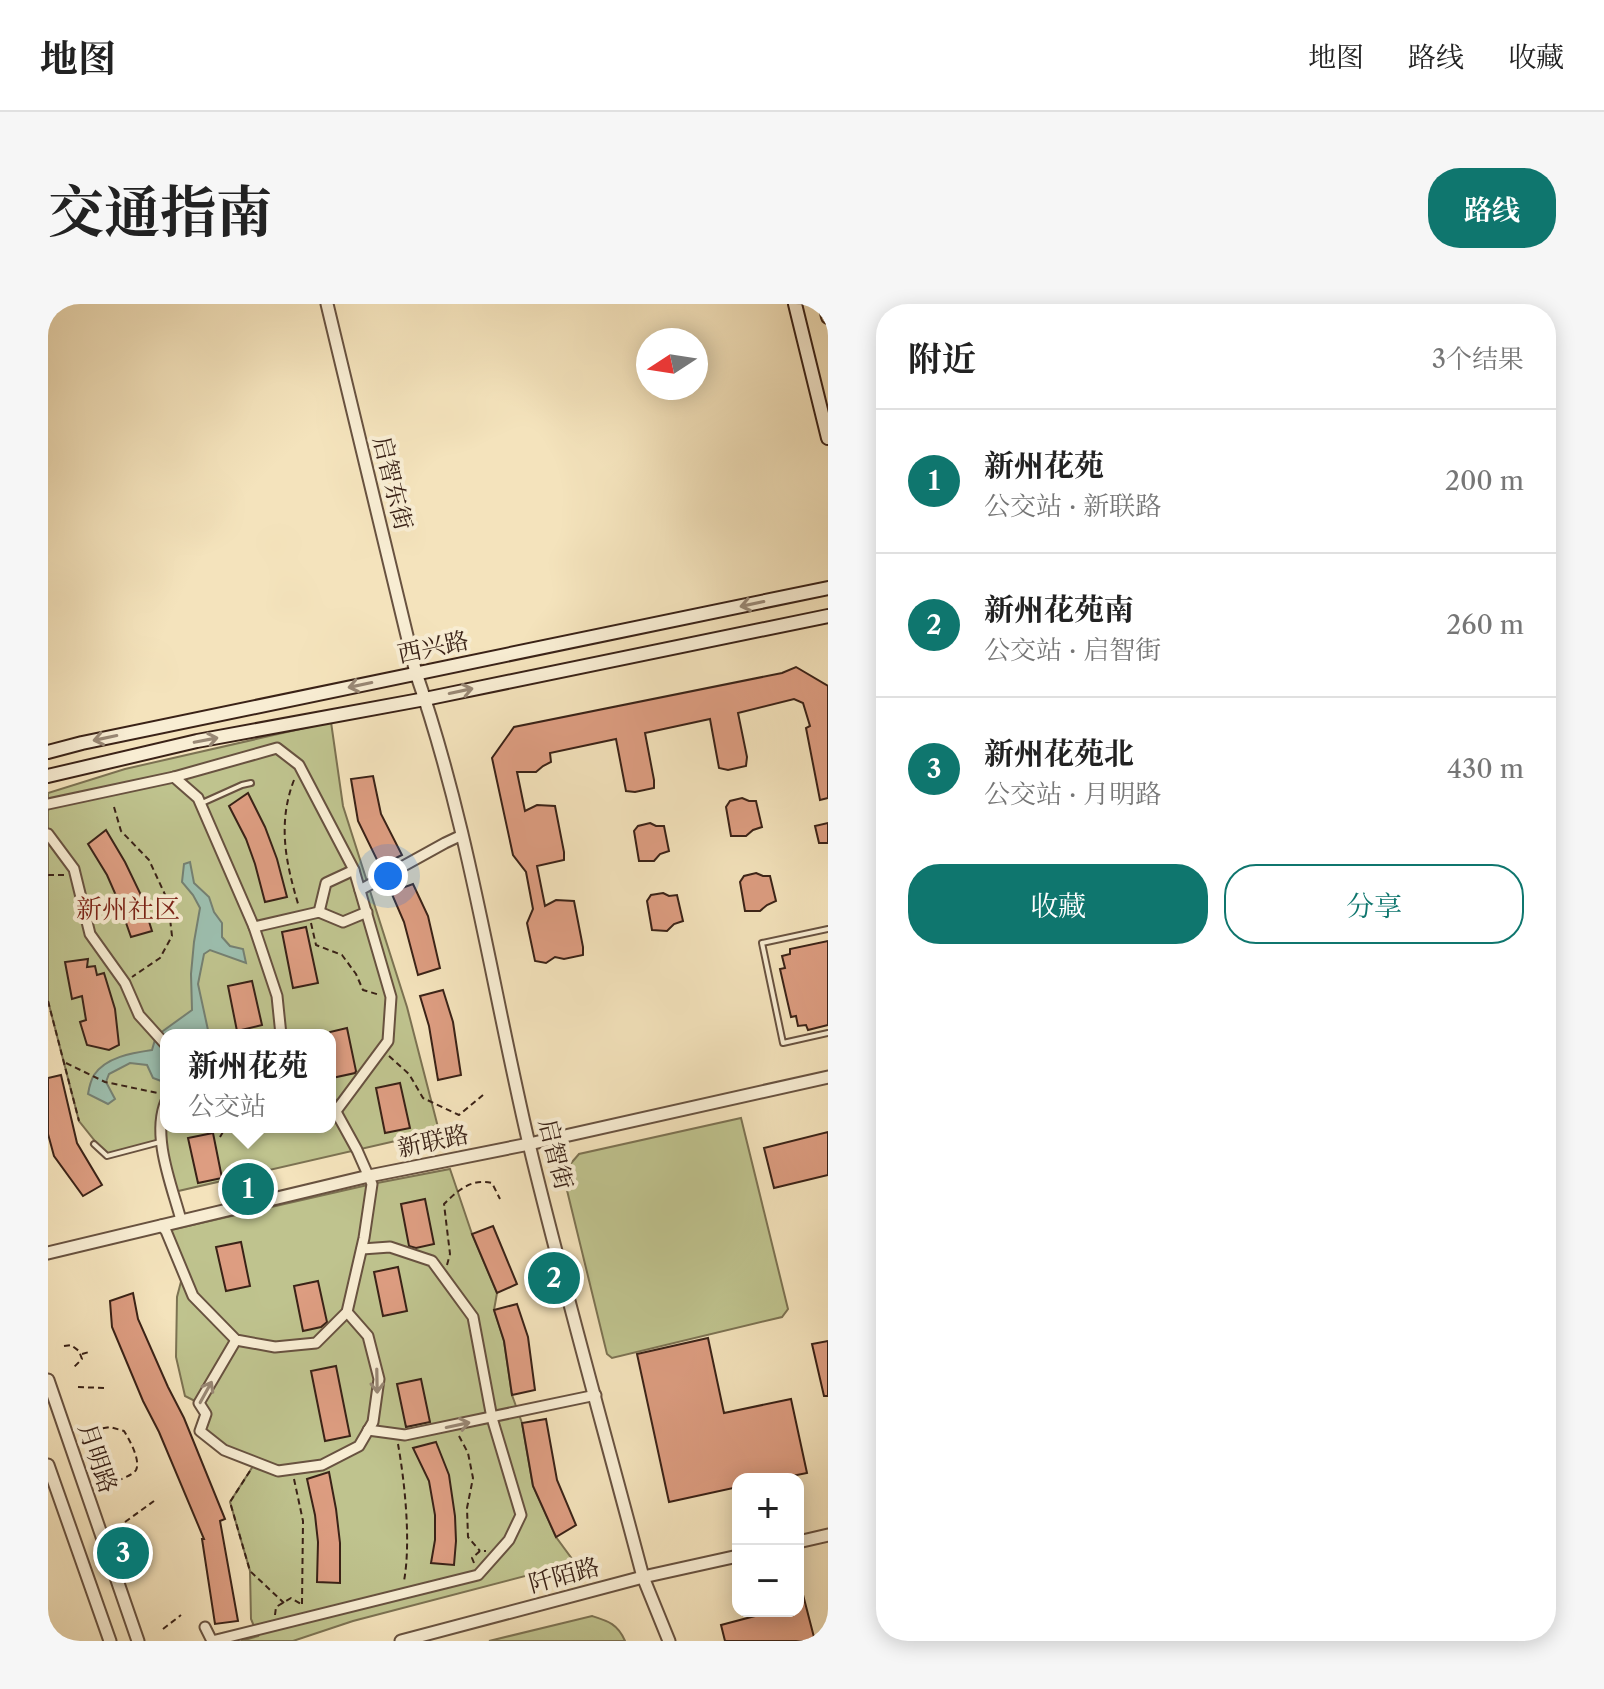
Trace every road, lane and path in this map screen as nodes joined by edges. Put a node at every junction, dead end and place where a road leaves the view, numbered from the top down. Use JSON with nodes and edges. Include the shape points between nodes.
{"nodes":[{"id":1,"x":327,"y":304,"type":"edge"},
{"id":2,"x":795,"y":304,"type":"edge"},
{"id":3,"x":825,"y":304,"type":"edge"},
{"id":4,"x":828,"y":317,"type":"edge"},
{"id":5,"x":828,"y":438,"type":"edge"},
{"id":6,"x":828,"y":588,"type":"edge"},
{"id":7,"x":828,"y":616,"type":"edge"},
{"id":8,"x":416,"y":673,"type":"junction"},
{"id":9,"x":425,"y":699,"type":"junction"},
{"id":10,"x":48,"y":752,"type":"edge"},
{"id":11,"x":299,"y":765,"type":"junction"},
{"id":12,"x":48,"y":776,"type":"edge"},
{"id":13,"x":174,"y":777,"type":"junction"},
{"id":14,"x":251,"y":783,"type":"dead end"},
{"id":15,"x":48,"y":804,"type":"edge"},
{"id":16,"x":200,"y":804,"type":"junction"},
{"id":17,"x":114,"y":807,"type":"dead end"},
{"id":18,"x":48,"y":834,"type":"edge"},
{"id":19,"x":462,"y":835,"type":"junction"},
{"id":20,"x":354,"y":870,"type":"junction"},
{"id":21,"x":48,"y":875,"type":"edge"},
{"id":22,"x":76,"y":876,"type":"junction"},
{"id":23,"x":360,"y":890,"type":"junction"},
{"id":24,"x":367,"y":912,"type":"junction"},
{"id":25,"x":310,"y":914,"type":"junction"},
{"id":26,"x":254,"y":927,"type":"junction"},
{"id":27,"x":828,"y":929,"type":"edge"},
{"id":28,"x":125,"y":983,"type":"junction"},
{"id":29,"x":391,"y":997,"type":"junction"},
{"id":30,"x":48,"y":1001,"type":"edge"},
{"id":31,"x":280,"y":1029,"type":"edge"},
{"id":32,"x":828,"y":1033,"type":"edge"},
{"id":33,"x":160,"y":1039,"type":"edge"},
{"id":34,"x":382,"y":1049,"type":"junction"},
{"id":35,"x":64,"y":1063,"type":"junction"},
{"id":36,"x":828,"y":1077,"type":"edge"},
{"id":37,"x":160,"y":1094,"type":"edge"},
{"id":38,"x":483,"y":1095,"type":"dead end"},
{"id":39,"x":336,"y":1111,"type":"joint"},
{"id":40,"x":79,"y":1121,"type":"dead end"},
{"id":41,"x":162,"y":1133,"type":"edge"},
{"id":42,"x":222,"y":1133,"type":"edge"},
{"id":43,"x":220,"y":1137,"type":"dead end"},
{"id":44,"x":162,"y":1141,"type":"junction"},
{"id":45,"x":94,"y":1144,"type":"dead end"},
{"id":46,"x":529,"y":1144,"type":"junction"},
{"id":47,"x":369,"y":1176,"type":"junction"},
{"id":48,"x":500,"y":1199,"type":"dead end"},
{"id":49,"x":181,"y":1220,"type":"junction"},
{"id":50,"x":161,"y":1225,"type":"junction"},
{"id":51,"x":362,"y":1249,"type":"junction"},
{"id":52,"x":48,"y":1253,"type":"edge"},
{"id":53,"x":445,"y":1278,"type":"junction"},
{"id":54,"x":347,"y":1312,"type":"junction"},
{"id":55,"x":236,"y":1340,"type":"junction"},
{"id":56,"x":64,"y":1346,"type":"dead end"},
{"id":57,"x":89,"y":1352,"type":"dead end"},
{"id":58,"x":80,"y":1355,"type":"junction"},
{"id":59,"x":72,"y":1369,"type":"dead end"},
{"id":60,"x":48,"y":1380,"type":"edge"},
{"id":61,"x":78,"y":1387,"type":"dead end"},
{"id":62,"x":104,"y":1388,"type":"dead end"},
{"id":63,"x":596,"y":1395,"type":"junction"},
{"id":64,"x":492,"y":1418,"type":"junction"},
{"id":65,"x":453,"y":1426,"type":"junction"},
{"id":66,"x":93,"y":1430,"type":"dead end"},
{"id":67,"x":368,"y":1430,"type":"junction"},
{"id":68,"x":397,"y":1434,"type":"junction"},
{"id":69,"x":255,"y":1462,"type":"junction"},
{"id":70,"x":48,"y":1465,"type":"edge"},
{"id":71,"x":292,"y":1469,"type":"junction"},
{"id":72,"x":112,"y":1483,"type":"dead end"},
{"id":73,"x":154,"y":1501,"type":"dead end"},
{"id":74,"x":125,"y":1522,"type":"dead end"},
{"id":75,"x":828,"y":1535,"type":"edge"},
{"id":76,"x":804,"y":1541,"type":"edge"},
{"id":77,"x":480,"y":1551,"type":"dead end"},
{"id":78,"x":732,"y":1557,"type":"edge"},
{"id":79,"x":643,"y":1577,"type":"junction"},
{"id":80,"x":401,"y":1594,"type":"junction"},
{"id":81,"x":284,"y":1603,"type":"junction"},
{"id":82,"x":181,"y":1615,"type":"dead end"},
{"id":83,"x":274,"y":1625,"type":"junction"},
{"id":84,"x":205,"y":1627,"type":"dead end"},
{"id":85,"x":163,"y":1629,"type":"dead end"},
{"id":86,"x":110,"y":1641,"type":"edge"},
{"id":87,"x":138,"y":1641,"type":"edge"},
{"id":88,"x":401,"y":1641,"type":"edge"},
{"id":89,"x":669,"y":1641,"type":"edge"}],
"edges":[{"from":1,"to":8,"type":"street","name":"启智东街"},
{"from":2,"to":5,"type":"main road"},
{"from":3,"to":4,"type":"main road"},
{"from":6,"to":8,"type":"main road","name":"西兴路","one_way":true},
{"from":9,"to":7,"type":"main road","name":"西兴路","one_way":true},
{"from":8,"to":9,"type":"street","name":"启智街"},
{"from":8,"to":10,"type":"main road","name":"西兴路","one_way":true},
{"from":12,"to":9,"type":"main road","name":"西兴路","one_way":true,"via":[[197,741]]},
{"from":9,"to":19,"type":"street","name":"启智街"},
{"from":11,"to":13,"type":"street","via":[[277,748]]},
{"from":11,"to":20,"type":"street"},
{"from":11,"to":25,"type":"path","via":[[284,819],[288,870]]},
{"from":13,"to":15,"type":"street"},
{"from":13,"to":16,"type":"street"},
{"from":14,"to":16,"type":"lane"},
{"from":16,"to":26,"type":"street"},
{"from":17,"to":28,"type":"path","via":[[121,831],[149,860],[168,901],[172,936],[160,958]]},
{"from":18,"to":22,"type":"street"},
{"from":19,"to":23,"type":"street"},
{"from":19,"to":46,"type":"street","name":"启智街"},
{"from":20,"to":23,"type":"street"},
{"from":20,"to":25,"type":"street","via":[[326,883]]},
{"from":21,"to":22,"type":"path"},
{"from":22,"to":28,"type":"street","via":[[90,934]]},
{"from":23,"to":24,"type":"street"},
{"from":24,"to":25,"type":"street","via":[[343,922]]},
{"from":24,"to":29,"type":"street"},
{"from":25,"to":26,"type":"street"},
{"from":25,"to":29,"type":"path","via":[[316,945],[342,955],[363,990]]},
{"from":26,"to":31,"type":"street","via":[[277,996]]},
{"from":27,"to":32,"type":"lane","via":[[762,943],[783,1043]]},
{"from":28,"to":33,"type":"street","via":[[139,1015]]},
{"from":29,"to":34,"type":"street","via":[[388,1041]]},
{"from":30,"to":35,"type":"path"},
{"from":34,"to":38,"type":"path","via":[[409,1074],[423,1098],[459,1115]]},
{"from":34,"to":39,"type":"street"},
{"from":35,"to":37,"type":"path","via":[[105,1082]]},
{"from":35,"to":40,"type":"path"},
{"from":36,"to":46,"type":"street","name":"新联路"},
{"from":39,"to":47,"type":"street"},
{"from":41,"to":44,"type":"street"},
{"from":42,"to":43,"type":"path"},
{"from":44,"to":45,"type":"lane","via":[[107,1156]]},
{"from":44,"to":49,"type":"street"},
{"from":46,"to":47,"type":"street","name":"新联路"},
{"from":46,"to":63,"type":"street","name":"启智街"},
{"from":47,"to":49,"type":"street","name":"新联路"},
{"from":47,"to":51,"type":"street"},
{"from":48,"to":53,"type":"path","via":[[492,1183],[481,1180],[444,1204],[450,1254]]},
{"from":49,"to":50,"type":"street","name":"新联路"},
{"from":50,"to":52,"type":"street","name":"新联路"},
{"from":50,"to":55,"type":"street","via":[[193,1296]]},
{"from":51,"to":53,"type":"street","via":[[390,1247],[432,1261]]},
{"from":51,"to":54,"type":"street"},
{"from":53,"to":64,"type":"street","via":[[473,1317]]},
{"from":54,"to":55,"type":"street","via":[[316,1343],[275,1347]]},
{"from":54,"to":67,"type":"street","one_way":true,"via":[[368,1336],[379,1379]]},
{"from":69,"to":55,"type":"street","one_way":true,"via":[[224,1450],[200,1431],[206,1414],[199,1403]]},
{"from":56,"to":58,"type":"path","via":[[71,1345]]},
{"from":57,"to":58,"type":"path"},
{"from":58,"to":59,"type":"path"},
{"from":60,"to":87,"type":"street","name":"月明路"},
{"from":61,"to":62,"type":"path"},
{"from":63,"to":64,"type":"street"},
{"from":63,"to":79,"type":"street","name":"启智街"},
{"from":65,"to":64,"type":"street","one_way":true},
{"from":64,"to":80,"type":"street","via":[[521,1515],[509,1540],[478,1575]]},
{"from":65,"to":68,"type":"street"},
{"from":65,"to":77,"type":"path","via":[[468,1453],[473,1478],[468,1537]]},
{"from":66,"to":72,"type":"path","via":[[124,1431],[132,1443],[137,1467]]},
{"from":67,"to":68,"type":"street"},
{"from":67,"to":71,"type":"street","via":[[359,1446],[346,1453],[322,1465]]},
{"from":68,"to":80,"type":"path","via":[[407,1562]]},
{"from":69,"to":71,"type":"street","via":[[278,1471]]},
{"from":69,"to":81,"type":"path","via":[[230,1502],[250,1571]]},
{"from":70,"to":86,"type":"street","name":"月明路"},
{"from":71,"to":81,"type":"path","via":[[303,1521],[302,1604],[291,1598]]},
{"from":73,"to":74,"type":"path"},
{"from":75,"to":76,"type":"street"},
{"from":78,"to":79,"type":"street","name":"阡陌路"},
{"from":79,"to":88,"type":"street","name":"阡陌路"},
{"from":79,"to":89,"type":"street","name":"启智街"},
{"from":80,"to":83,"type":"street"},
{"from":81,"to":83,"type":"path","via":[[276,1607]]},
{"from":82,"to":85,"type":"path"},
{"from":83,"to":84,"type":"street","via":[[212,1641]]}]}
